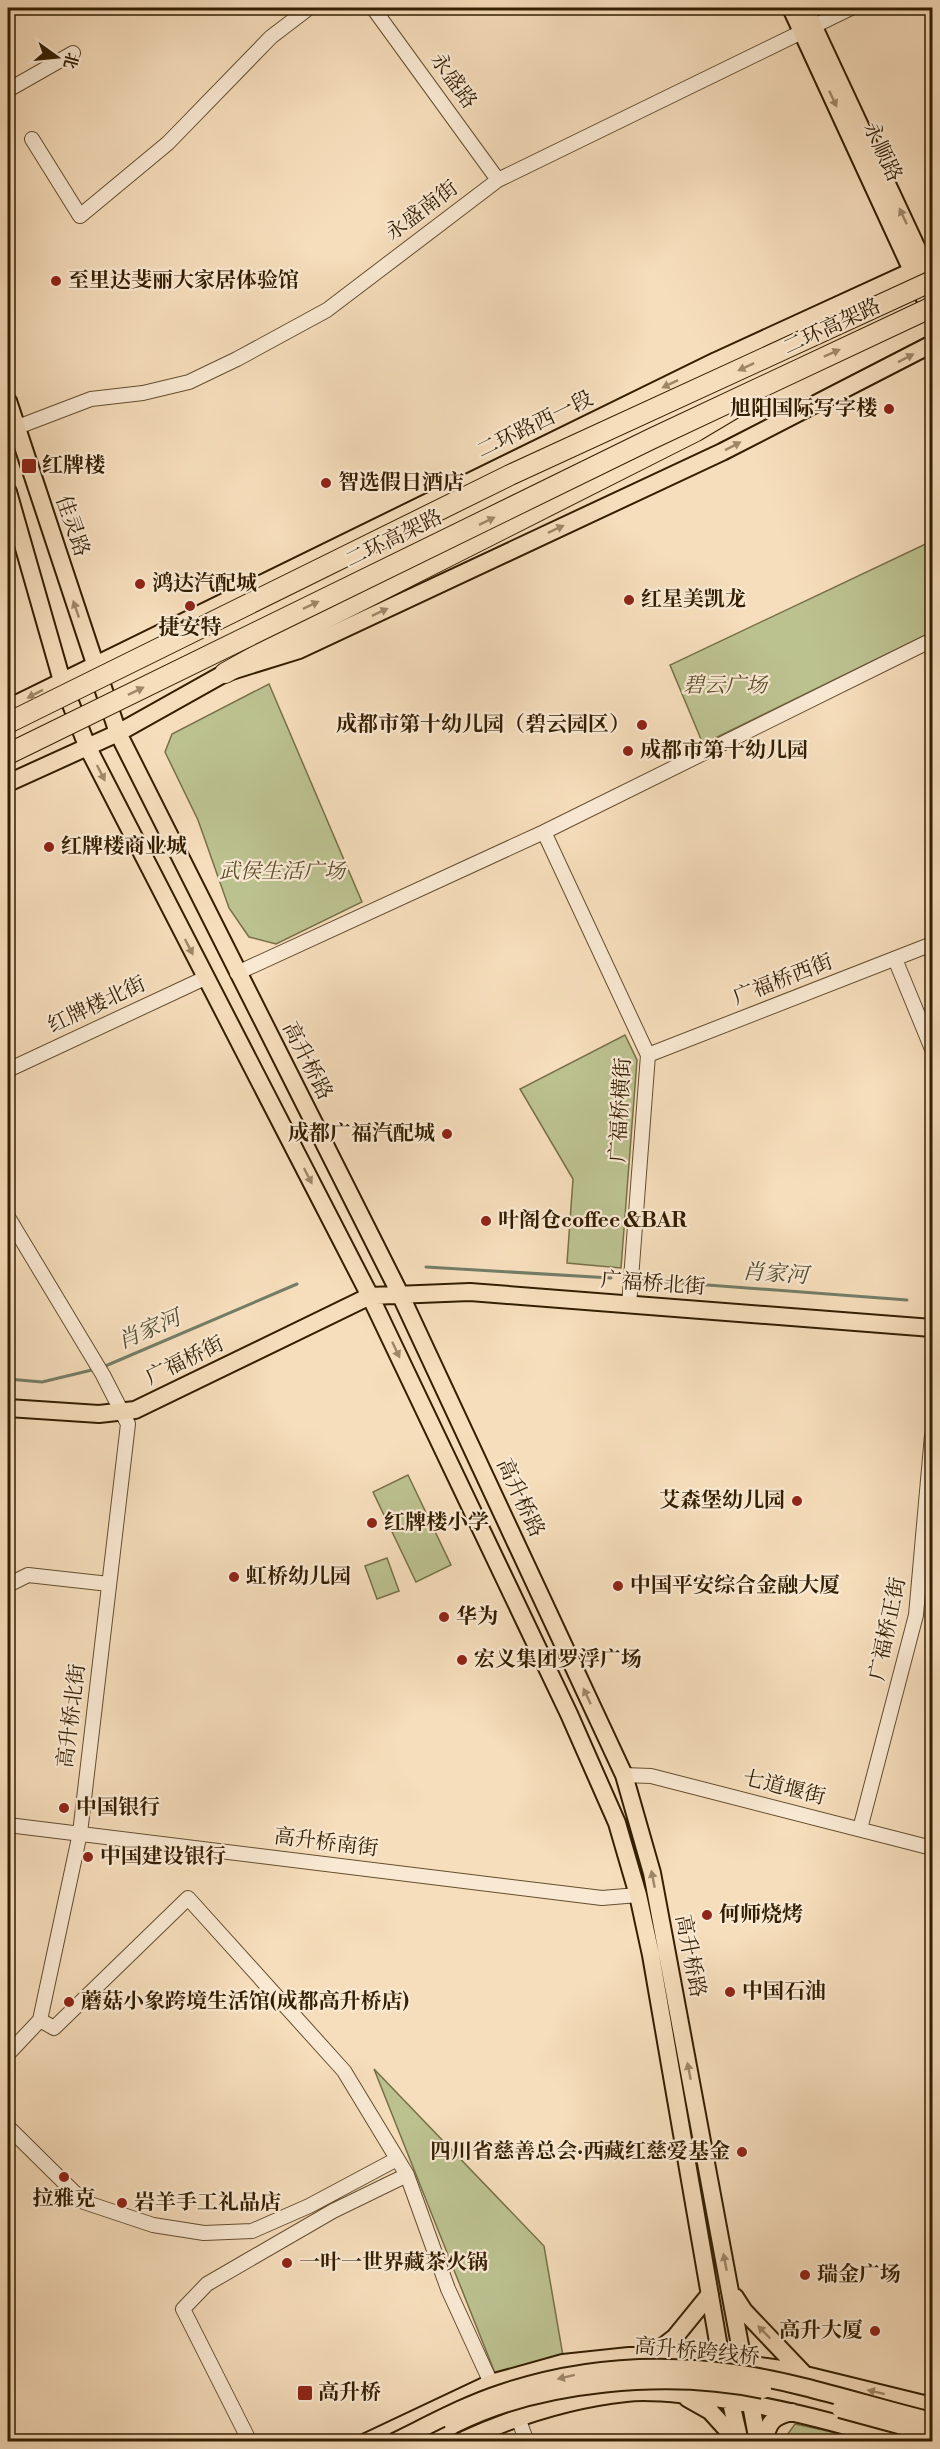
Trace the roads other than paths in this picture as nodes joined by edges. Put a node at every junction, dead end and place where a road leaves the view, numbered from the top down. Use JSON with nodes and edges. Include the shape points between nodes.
{"nodes":[{"id":1,"x":12,"y":8,"type":"edge"},
{"id":2,"x":309,"y":8,"type":"edge"},
{"id":3,"x":373,"y":8,"type":"edge"},
{"id":4,"x":791,"y":8,"type":"edge"},
{"id":5,"x":805,"y":8,"type":"edge"},
{"id":6,"x":850,"y":8,"type":"edge"},
{"id":7,"x":8,"y":10,"type":"edge"},
{"id":8,"x":808,"y":27,"type":"junction"},
{"id":9,"x":73,"y":53,"type":"dead end"},
{"id":10,"x":8,"y":90,"type":"edge"},
{"id":11,"x":32,"y":139,"type":"dead end"},
{"id":12,"x":498,"y":180,"type":"junction"},
{"id":13,"x":926,"y":270,"type":"edge"},
{"id":14,"x":933,"y":290,"type":"edge"},
{"id":15,"x":933,"y":308,"type":"edge"},
{"id":16,"x":933,"y":314,"type":"edge"},
{"id":17,"x":933,"y":345,"type":"edge"},
{"id":18,"x":805,"y":366,"type":"junction"},
{"id":19,"x":8,"y":401,"type":"edge"},
{"id":20,"x":15,"y":428,"type":"junction"},
{"id":21,"x":8,"y":492,"type":"edge"},
{"id":22,"x":933,"y":640,"type":"edge"},
{"id":23,"x":95,"y":665,"type":"junction"},
{"id":24,"x":225,"y":673,"type":"junction"},
{"id":25,"x":62,"y":681,"type":"junction"},
{"id":26,"x":8,"y":708,"type":"edge"},
{"id":27,"x":8,"y":723,"type":"edge"},
{"id":28,"x":118,"y":733,"type":"junction"},
{"id":29,"x":87,"y":746,"type":"junction"},
{"id":30,"x":8,"y":754,"type":"edge"},
{"id":31,"x":8,"y":783,"type":"edge"},
{"id":32,"x":544,"y":832,"type":"junction"},
{"id":33,"x":933,"y":944,"type":"edge"},
{"id":34,"x":895,"y":959,"type":"junction"},
{"id":35,"x":237,"y":973,"type":"junction"},
{"id":36,"x":205,"y":978,"type":"junction"},
{"id":37,"x":933,"y":1049,"type":"edge"},
{"id":38,"x":648,"y":1055,"type":"junction"},
{"id":39,"x":8,"y":1070,"type":"edge"},
{"id":40,"x":8,"y":1217,"type":"edge"},
{"id":41,"x":400,"y":1294,"type":"junction"},
{"id":42,"x":370,"y":1296,"type":"junction"},
{"id":43,"x":629,"y":1305,"type":"junction"},
{"id":44,"x":933,"y":1328,"type":"edge"},
{"id":45,"x":8,"y":1408,"type":"edge"},
{"id":46,"x":124,"y":1413,"type":"junction"},
{"id":47,"x":933,"y":1435,"type":"edge"},
{"id":48,"x":109,"y":1584,"type":"junction"},
{"id":49,"x":8,"y":1585,"type":"edge"},
{"id":50,"x":624,"y":1775,"type":"junction"},
{"id":51,"x":8,"y":1825,"type":"edge"},
{"id":52,"x":860,"y":1829,"type":"junction"},
{"id":53,"x":80,"y":1833,"type":"junction"},
{"id":54,"x":933,"y":1848,"type":"edge"},
{"id":55,"x":638,"y":1895,"type":"junction"},
{"id":56,"x":40,"y":2020,"type":"junction"},
{"id":57,"x":8,"y":2054,"type":"edge"},
{"id":58,"x":8,"y":2127,"type":"edge"},
{"id":59,"x":397,"y":2159,"type":"junction"},
{"id":60,"x":407,"y":2175,"type":"junction"},
{"id":61,"x":729,"y":2287,"type":"junction"},
{"id":62,"x":710,"y":2294,"type":"junction"},
{"id":63,"x":652,"y":2355,"type":"junction"},
{"id":64,"x":721,"y":2359,"type":"junction"},
{"id":65,"x":745,"y":2364,"type":"junction"},
{"id":66,"x":804,"y":2374,"type":"junction"},
{"id":67,"x":491,"y":2383,"type":"junction"},
{"id":68,"x":678,"y":2394,"type":"junction"},
{"id":69,"x":731,"y":2400,"type":"junction"},
{"id":70,"x":752,"y":2402,"type":"junction"},
{"id":71,"x":933,"y":2406,"type":"edge"},
{"id":72,"x":792,"y":2412,"type":"junction"},
{"id":73,"x":518,"y":2418,"type":"junction"},
{"id":74,"x":933,"y":2421,"type":"edge"},
{"id":75,"x":933,"y":2434,"type":"edge"},
{"id":76,"x":250,"y":2442,"type":"edge"},
{"id":77,"x":366,"y":2442,"type":"edge"},
{"id":78,"x":394,"y":2442,"type":"edge"},
{"id":79,"x":421,"y":2442,"type":"edge"},
{"id":80,"x":459,"y":2442,"type":"edge"},
{"id":81,"x":527,"y":2442,"type":"edge"},
{"id":82,"x":739,"y":2442,"type":"edge"},
{"id":83,"x":758,"y":2442,"type":"edge"},
{"id":84,"x":765,"y":2442,"type":"edge"},
{"id":85,"x":904,"y":2442,"type":"edge"}],
"edges":[{"from":1,"to":7,"type":"street"},
{"from":2,"to":11,"type":"street","via":[[271,37],[168,143],[80,216]]},
{"from":3,"to":12,"type":"street","name":"永盛路"},
{"from":4,"to":8,"type":"main road","name":"永顺路"},
{"from":5,"to":8,"type":"main road"},
{"from":6,"to":8,"type":"street","name":"永盛南街"},
{"from":8,"to":12,"type":"street","name":"永盛南街"},
{"from":8,"to":13,"type":"main road","name":"永顺路"},
{"from":9,"to":10,"type":"street"},
{"from":12,"to":20,"type":"street","name":"永盛南街","via":[[327,310],[237,359],[189,382],[91,399]]},
{"from":13,"to":14,"type":"main road"},
{"from":13,"to":16,"type":"main road","name":"永顺路"},
{"from":13,"to":23,"type":"main road","name":"二环路西一段","one_way":true,"via":[[716,361]]},
{"from":13,"to":27,"type":"highway","name":"二环高架路","one_way":true,"bridge":true},
{"from":18,"to":15,"type":"highway","name":"二环高架路","one_way":true,"bridge":true},
{"from":24,"to":17,"type":"main road","one_way":true,"via":[[299,650],[722,452]]},
{"from":18,"to":24,"type":"highway","bridge":true,"via":[[696,431],[300,631]]},
{"from":30,"to":18,"type":"highway","name":"二环高架路","one_way":true,"bridge":true},
{"from":19,"to":20,"type":"main road","name":"佳灵路"},
{"from":23,"to":20,"type":"main road","name":"佳灵路","one_way":true},
{"from":21,"to":25,"type":"main road"},
{"from":22,"to":32,"type":"street"},
{"from":23,"to":25,"type":"main road","name":"二环路西一段"},
{"from":23,"to":28,"type":"main road","name":"高升桥路"},
{"from":24,"to":28,"type":"main road"},
{"from":25,"to":26,"type":"main road","name":"二环路西一段","one_way":true},
{"from":25,"to":29,"type":"main road","name":"高升桥路"},
{"from":28,"to":29,"type":"main road"},
{"from":28,"to":35,"type":"main road","name":"高升桥路"},
{"from":29,"to":31,"type":"main road"},
{"from":29,"to":36,"type":"main road","name":"高升桥路","one_way":true},
{"from":32,"to":35,"type":"street"},
{"from":32,"to":38,"type":"street","name":"广福桥横街"},
{"from":33,"to":34,"type":"street","name":"广福桥西街"},
{"from":34,"to":37,"type":"street"},
{"from":34,"to":38,"type":"street","name":"广福桥西街"},
{"from":35,"to":41,"type":"main road","name":"高升桥路"},
{"from":36,"to":39,"type":"street","name":"红牌楼北街"},
{"from":36,"to":42,"type":"main road","name":"高升桥路","one_way":true},
{"from":38,"to":43,"type":"street","name":"广福桥横街"},
{"from":40,"to":46,"type":"street","name":"高升桥北街"},
{"from":41,"to":42,"type":"main road","name":"广福桥北街"},
{"from":41,"to":43,"type":"main road","name":"广福桥北街","via":[[470,1292]]},
{"from":50,"to":41,"type":"main road","name":"高升桥路","one_way":true},
{"from":42,"to":46,"type":"main road","name":"广福桥街"},
{"from":42,"to":55,"type":"main road","name":"高升桥路","one_way":true,"via":[[569,1714],[617,1823]]},
{"from":43,"to":44,"type":"main road","name":"广福桥北街"},
{"from":45,"to":46,"type":"main road","name":"广福桥街"},
{"from":46,"to":48,"type":"street","name":"高升桥北街","via":[[128,1424]]},
{"from":47,"to":52,"type":"street","name":"广福桥正街","via":[[916,1615]]},
{"from":48,"to":49,"type":"street","via":[[28,1575]]},
{"from":48,"to":53,"type":"street","name":"高升桥北街"},
{"from":50,"to":52,"type":"street","name":"七道堰街","via":[[651,1776]]},
{"from":61,"to":50,"type":"main road","name":"高升桥路","one_way":true,"via":[[652,1873]]},
{"from":51,"to":53,"type":"street","name":"高升桥南街"},
{"from":52,"to":54,"type":"street","name":"七道堰街"},
{"from":53,"to":55,"type":"street","name":"高升桥南街","via":[[602,1898]]},
{"from":53,"to":56,"type":"street","name":"高升桥北街"},
{"from":55,"to":62,"type":"main road","name":"高升桥路"},
{"from":56,"to":57,"type":"street"},
{"from":56,"to":59,"type":"street","via":[[54,2028],[188,1898],[344,2071]]},
{"from":58,"to":59,"type":"street","via":[[84,2202],[153,2225],[204,2233],[252,2231]]},
{"from":59,"to":60,"type":"street"},
{"from":60,"to":67,"type":"street","via":[[448,2289]]},
{"from":60,"to":76,"type":"street","via":[[333,2211],[207,2284],[183,2309]]},
{"from":61,"to":65,"type":"main road","name":"高升桥路"},
{"from":66,"to":61,"type":"main road","one_way":true,"via":[[744,2311]]},
{"from":62,"to":63,"type":"main road","via":[[675,2337]]},
{"from":62,"to":64,"type":"main road","name":"高升桥路"},
{"from":63,"to":64,"type":"main road"},
{"from":63,"to":67,"type":"main road","via":[[563,2363]]},
{"from":64,"to":65,"type":"main road"},
{"from":64,"to":69,"type":"main road","name":"高升桥路"},
{"from":65,"to":66,"type":"main road"},
{"from":65,"to":70,"type":"main road","name":"高升桥路"},
{"from":71,"to":66,"type":"main road","one_way":true},
{"from":67,"to":77,"type":"main road"},
{"from":68,"to":69,"type":"main road"},
{"from":68,"to":73,"type":"main road","via":[[625,2393]]},
{"from":68,"to":82,"type":"main road","via":[[710,2411]]},
{"from":69,"to":70,"type":"main road"},
{"from":69,"to":82,"type":"main road","name":"高升桥路"},
{"from":70,"to":72,"type":"main road"},
{"from":70,"to":83,"type":"main road","name":"高升桥路"},
{"from":72,"to":84,"type":"main road","via":[[770,2422]]},
{"from":72,"to":85,"type":"main road"},
{"from":73,"to":80,"type":"main road"},
{"from":73,"to":81,"type":"street"},
{"from":74,"to":78,"type":"main road","name":"高升桥跨线桥","one_way":true,"bridge":true,"via":[[742,2374],[628,2368],[579,2374],[504,2392]]},
{"from":75,"to":79,"type":"main road","name":"高升桥跨线桥","bridge":true,"via":[[744,2386],[681,2380],[606,2383],[508,2403],[458,2422]]}]}
